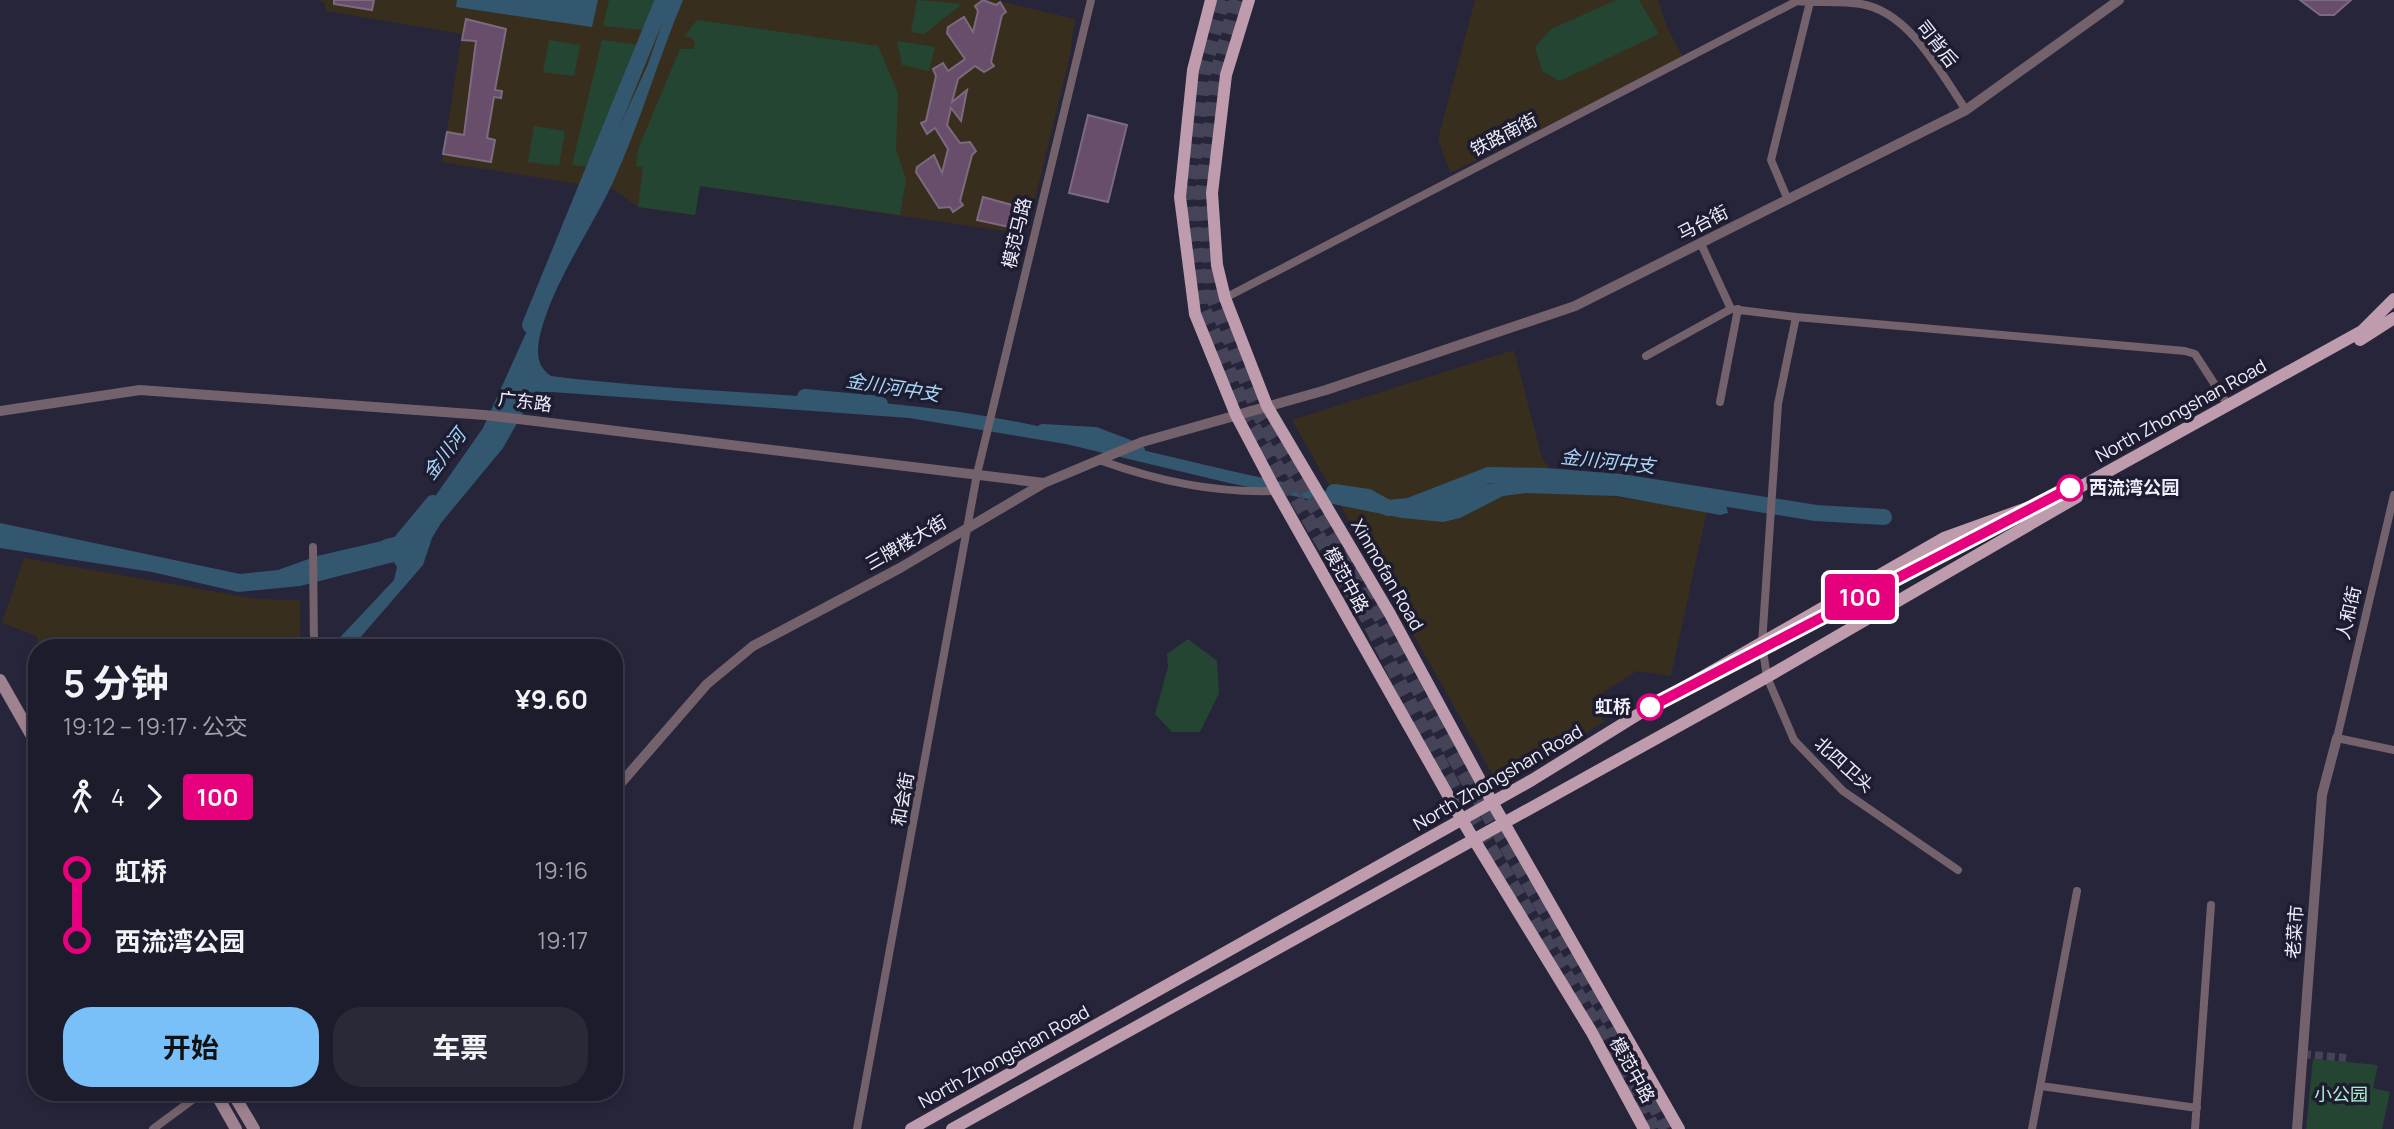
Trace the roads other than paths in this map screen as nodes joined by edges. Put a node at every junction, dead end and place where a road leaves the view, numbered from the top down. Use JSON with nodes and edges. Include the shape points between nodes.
{"nodes":[{"id":1,"x":1091,"y":0,"type":"edge"},
{"id":2,"x":1210,"y":0,"type":"edge"},
{"id":3,"x":1250,"y":0,"type":"edge"},
{"id":4,"x":1795,"y":0,"type":"edge"},
{"id":5,"x":2119,"y":0,"type":"edge"},
{"id":6,"x":1810,"y":2,"type":"junction"},
{"id":7,"x":1966,"y":110,"type":"junction"},
{"id":8,"x":1788,"y":200,"type":"junction"},
{"id":9,"x":1701,"y":244,"type":"junction"},
{"id":10,"x":1225,"y":298,"type":"junction"},
{"id":11,"x":2394,"y":299,"type":"edge"},
{"id":12,"x":1734,"y":309,"type":"junction"},
{"id":13,"x":1796,"y":317,"type":"junction"},
{"id":14,"x":2394,"y":318,"type":"edge"},
{"id":15,"x":1646,"y":356,"type":"dead end"},
{"id":16,"x":1720,"y":402,"type":"dead end"},
{"id":17,"x":2228,"y":405,"type":"junction"},
{"id":18,"x":1267,"y":406,"type":"junction"},
{"id":19,"x":0,"y":411,"type":"edge"},
{"id":20,"x":1236,"y":415,"type":"junction"},
{"id":21,"x":1099,"y":460,"type":"junction"},
{"id":22,"x":977,"y":474,"type":"junction"},
{"id":23,"x":1044,"y":483,"type":"junction"},
{"id":24,"x":1276,"y":491,"type":"junction"},
{"id":25,"x":2394,"y":495,"type":"edge"},
{"id":26,"x":969,"y":527,"type":"junction"},
{"id":27,"x":313,"y":548,"type":"dead end"},
{"id":28,"x":314,"y":639,"type":"edge"},
{"id":29,"x":1762,"y":644,"type":"junction"},
{"id":30,"x":1767,"y":677,"type":"junction"},
{"id":31,"x":0,"y":680,"type":"edge"},
{"id":32,"x":28,"y":729,"type":"edge"},
{"id":33,"x":2337,"y":738,"type":"junction"},
{"id":34,"x":2394,"y":750,"type":"edge"},
{"id":35,"x":623,"y":782,"type":"edge"},
{"id":36,"x":1492,"y":802,"type":"junction"},
{"id":37,"x":1462,"y":820,"type":"junction"},
{"id":38,"x":1504,"y":822,"type":"junction"},
{"id":39,"x":1474,"y":839,"type":"junction"},
{"id":40,"x":1958,"y":870,"type":"dead end"},
{"id":41,"x":2077,"y":891,"type":"dead end"},
{"id":42,"x":2211,"y":905,"type":"dead end"},
{"id":43,"x":2041,"y":1086,"type":"junction"},
{"id":44,"x":191,"y":1101,"type":"edge"},
{"id":45,"x":220,"y":1101,"type":"edge"},
{"id":46,"x":237,"y":1101,"type":"edge"},
{"id":47,"x":2197,"y":1108,"type":"junction"},
{"id":48,"x":153,"y":1129,"type":"edge"},
{"id":49,"x":236,"y":1129,"type":"edge"},
{"id":50,"x":254,"y":1129,"type":"edge"},
{"id":51,"x":857,"y":1129,"type":"edge"},
{"id":52,"x":911,"y":1129,"type":"edge"},
{"id":53,"x":952,"y":1129,"type":"edge"},
{"id":54,"x":1644,"y":1129,"type":"edge"},
{"id":55,"x":1679,"y":1129,"type":"edge"},
{"id":56,"x":2032,"y":1129,"type":"edge"},
{"id":57,"x":2194,"y":1129,"type":"edge"},
{"id":58,"x":2297,"y":1129,"type":"edge"}],
"edges":[{"from":1,"to":22,"type":"street","name":"模范马路"},
{"from":2,"to":20,"type":"main road","name":"模范中路","via":[[1193,70],[1180,197],[1195,314]]},
{"from":3,"to":10,"type":"main road","name":"Xinmofan Road","via":[[1226,75],[1212,193],[1217,265]]},
{"from":4,"to":6,"type":"street","name":"司背后"},
{"from":4,"to":10,"type":"street","name":"铁路南街"},
{"from":5,"to":7,"type":"street","name":"马台街"},
{"from":6,"to":7,"type":"street","name":"司背后","via":[[1864,5],[1898,21]]},
{"from":6,"to":8,"type":"street","via":[[1771,160]]},
{"from":7,"to":8,"type":"street","name":"马台街"},
{"from":8,"to":9,"type":"street","name":"马台街"},
{"from":9,"to":12,"type":"street"},
{"from":9,"to":18,"type":"street","name":"马台街","via":[[1575,306]]},
{"from":10,"to":18,"type":"main road","name":"Xinmofan Road"},
{"from":11,"to":17,"type":"main road","name":"North Zhongshan Road","via":[[2362,331]]},
{"from":12,"to":13,"type":"street"},
{"from":12,"to":15,"type":"street"},
{"from":12,"to":16,"type":"street"},
{"from":13,"to":17,"type":"street","via":[[2185,351],[2195,354]]},
{"from":13,"to":29,"type":"street","name":"北四卫头","via":[[1778,404]]},
{"from":14,"to":30,"type":"main road","name":"North Zhongshan Road"},
{"from":17,"to":29,"type":"main road","name":"North Zhongshan Road","via":[[2071,492],[1944,538]]},
{"from":18,"to":20,"type":"street","name":"三牌楼大街"},
{"from":18,"to":36,"type":"main road","name":"Xinmofan Road","via":[[1390,614]]},
{"from":19,"to":22,"type":"street","name":"广东路","via":[[140,390],[485,415]]},
{"from":20,"to":21,"type":"street","name":"三牌楼大街","via":[[1142,442]]},
{"from":20,"to":24,"type":"main road","name":"模范中路"},
{"from":21,"to":23,"type":"street","name":"三牌楼大街"},
{"from":21,"to":24,"type":"street","via":[[1187,487]]},
{"from":22,"to":23,"type":"street","name":"广东路"},
{"from":22,"to":26,"type":"street","name":"和会街"},
{"from":23,"to":26,"type":"street","name":"三牌楼大街"},
{"from":24,"to":37,"type":"main road","name":"模范中路"},
{"from":25,"to":33,"type":"street","name":"人和街"},
{"from":26,"to":35,"type":"street","name":"三牌楼大街","via":[[753,646],[707,684]]},
{"from":26,"to":51,"type":"street","name":"和会街"},
{"from":27,"to":28,"type":"street"},
{"from":29,"to":30,"type":"street","name":"北四卫头"},
{"from":29,"to":36,"type":"main road","name":"North Zhongshan Road"},
{"from":30,"to":38,"type":"main road","name":"North Zhongshan Road"},
{"from":30,"to":40,"type":"street","name":"北四卫头","via":[[1794,740],[1843,791]]},
{"from":31,"to":32,"type":"main road"},
{"from":33,"to":34,"type":"street"},
{"from":33,"to":58,"type":"street","name":"老菜市","via":[[2322,795]]},
{"from":36,"to":37,"type":"main road","name":"North Zhongshan Road"},
{"from":36,"to":38,"type":"main road","name":"Xinmofan Road"},
{"from":37,"to":39,"type":"main road","name":"模范中路"},
{"from":37,"to":52,"type":"main road","name":"North Zhongshan Road"},
{"from":38,"to":39,"type":"main road","name":"North Zhongshan Road"},
{"from":38,"to":55,"type":"main road","name":"Xinmofan Road"},
{"from":39,"to":53,"type":"main road","name":"North Zhongshan Road"},
{"from":39,"to":54,"type":"main road","name":"模范中路","via":[[1591,1031]]},
{"from":41,"to":43,"type":"street"},
{"from":42,"to":47,"type":"street"},
{"from":43,"to":47,"type":"street"},
{"from":43,"to":56,"type":"street"},
{"from":44,"to":48,"type":"street"},
{"from":45,"to":49,"type":"main road"},
{"from":46,"to":50,"type":"main road"},
{"from":47,"to":57,"type":"street"}]}
